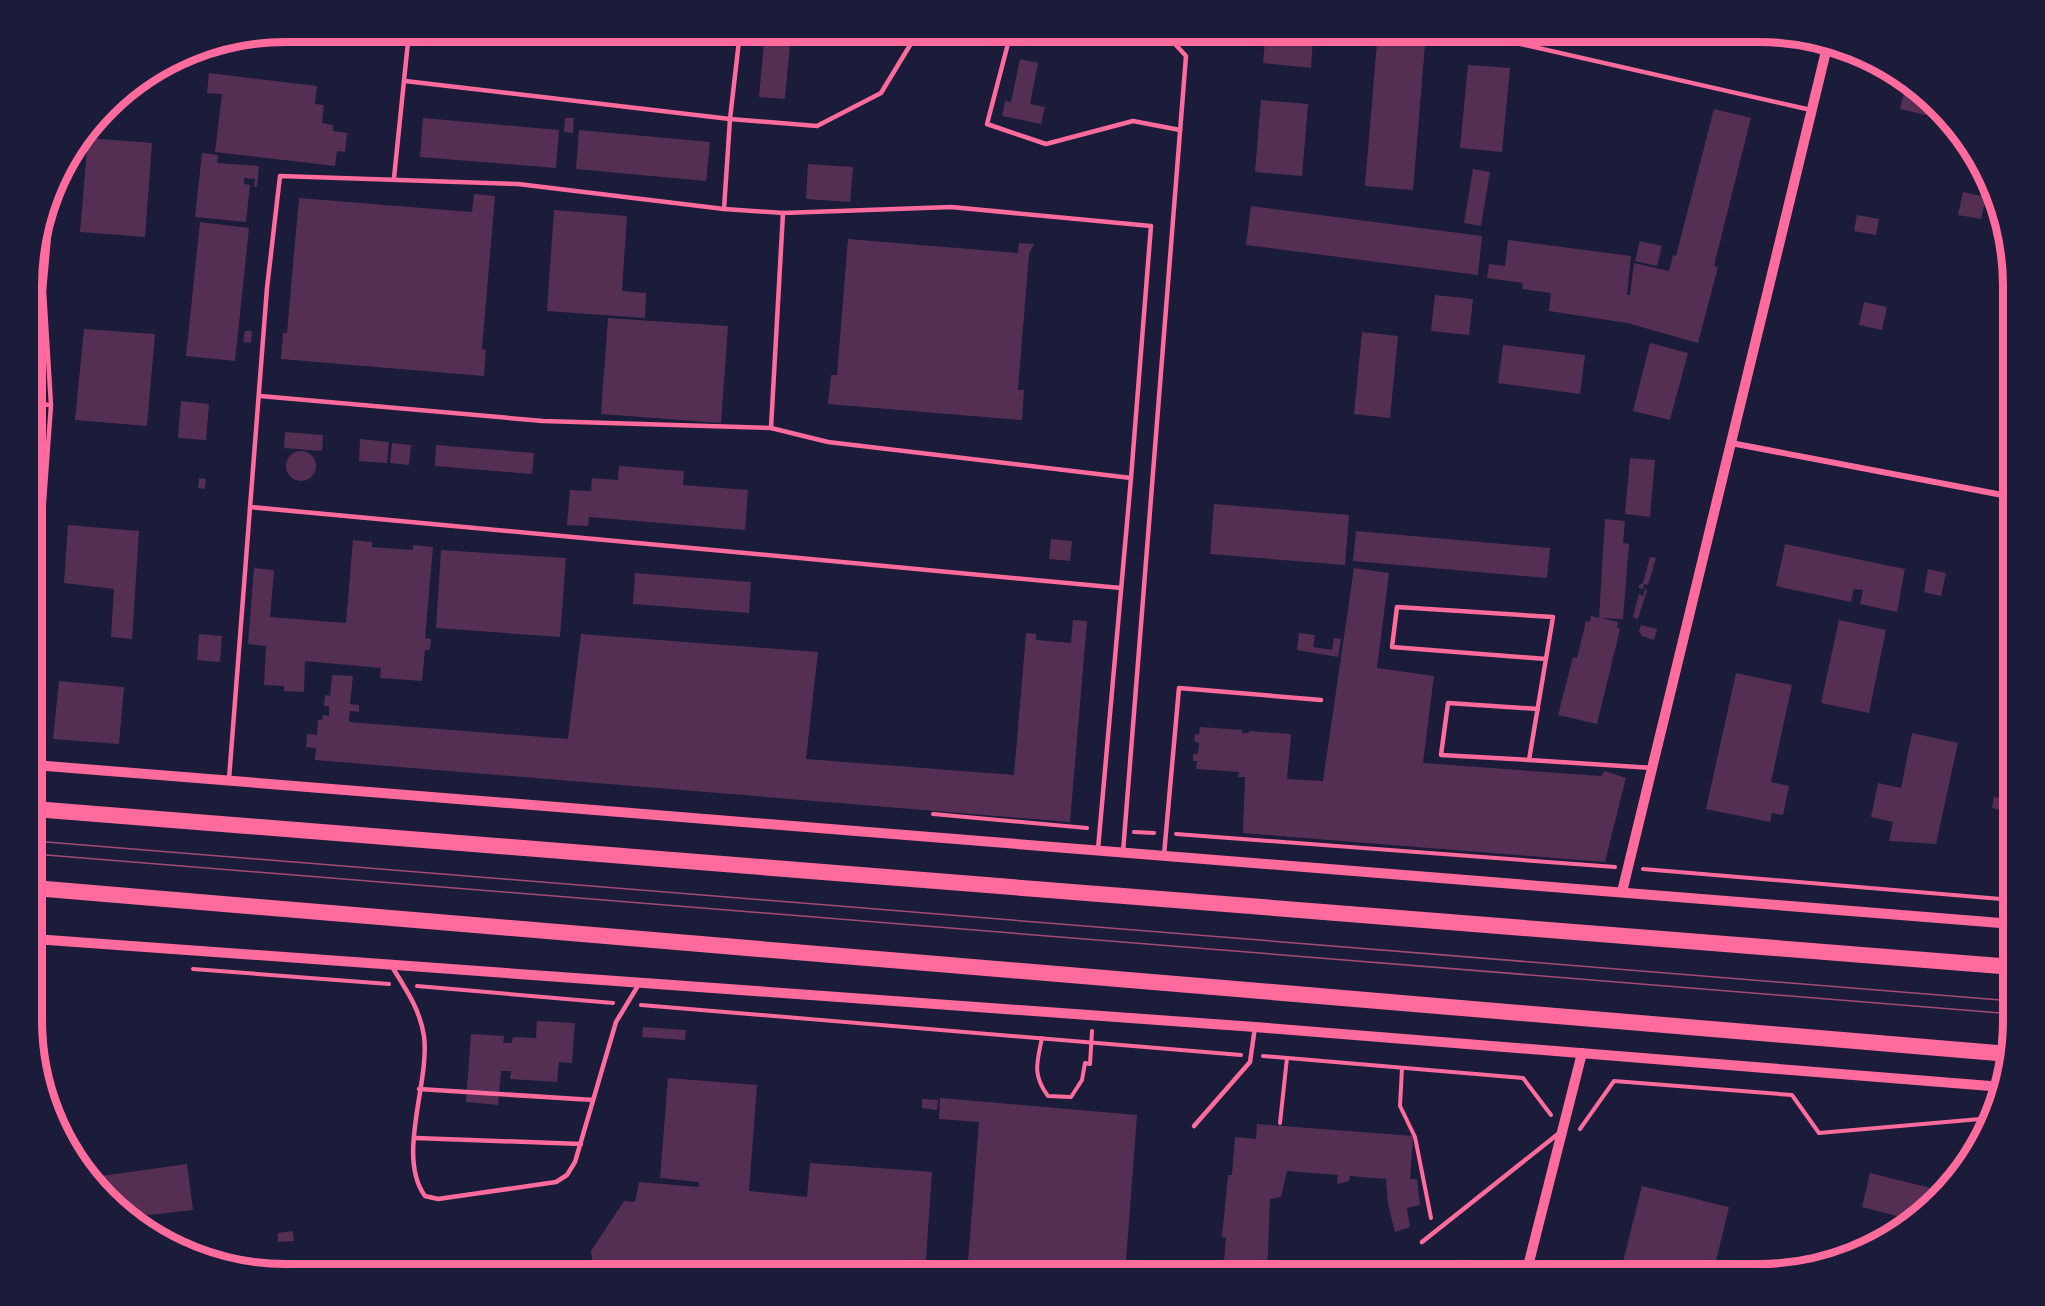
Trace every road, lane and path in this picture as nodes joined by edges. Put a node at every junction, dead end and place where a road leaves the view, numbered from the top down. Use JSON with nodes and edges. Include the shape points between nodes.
{"nodes":[{"id":1,"x":408,"y":42,"type":"edge"},
{"id":2,"x":739,"y":42,"type":"edge"},
{"id":3,"x":912,"y":42,"type":"edge"},
{"id":4,"x":1008,"y":42,"type":"edge"},
{"id":5,"x":1173,"y":42,"type":"edge"},
{"id":6,"x":1512,"y":42,"type":"edge"},
{"id":7,"x":1826,"y":51,"type":"edge"},
{"id":8,"x":405,"y":81,"type":"junction"},
{"id":9,"x":1812,"y":110,"type":"junction"},
{"id":10,"x":730,"y":119,"type":"junction"},
{"id":11,"x":1180,"y":130,"type":"junction"},
{"id":12,"x":394,"y":178,"type":"junction"},
{"id":13,"x":724,"y":209,"type":"junction"},
{"id":14,"x":783,"y":213,"type":"junction"},
{"id":15,"x":50,"y":223,"type":"edge"},
{"id":16,"x":260,"y":396,"type":"junction"},
{"id":17,"x":42,"y":404,"type":"edge"},
{"id":18,"x":51,"y":405,"type":"junction"},
{"id":19,"x":771,"y":428,"type":"junction"},
{"id":20,"x":1731,"y":443,"type":"junction"},
{"id":21,"x":1131,"y":478,"type":"junction"},
{"id":22,"x":2003,"y":495,"type":"edge"},
{"id":23,"x":250,"y":507,"type":"junction"},
{"id":24,"x":42,"y":529,"type":"edge"},
{"id":25,"x":1121,"y":588,"type":"junction"},
{"id":26,"x":1546,"y":659,"type":"junction"},
{"id":27,"x":1321,"y":700,"type":"dead end"},
{"id":28,"x":1538,"y":710,"type":"junction"},
{"id":29,"x":1529,"y":760,"type":"junction"},
{"id":30,"x":42,"y":766,"type":"edge"},
{"id":31,"x":1653,"y":768,"type":"junction"},
{"id":32,"x":229,"y":782,"type":"junction"},
{"id":33,"x":42,"y":810,"type":"edge"},
{"id":34,"x":933,"y":814,"type":"dead end"},
{"id":35,"x":1091,"y":828,"type":"dead end"},
{"id":36,"x":1198,"y":844,"type":"dead end"},
{"id":37,"x":1097,"y":850,"type":"junction"},
{"id":38,"x":1123,"y":852,"type":"junction"},
{"id":39,"x":1164,"y":855,"type":"junction"},
{"id":40,"x":1628,"y":868,"type":"junction"},
{"id":41,"x":42,"y":889,"type":"edge"},
{"id":42,"x":1622,"y":892,"type":"junction"},
{"id":43,"x":2003,"y":899,"type":"edge"},
{"id":44,"x":2003,"y":923,"type":"edge"},
{"id":45,"x":42,"y":940,"type":"edge"},
{"id":46,"x":390,"y":964,"type":"junction"},
{"id":47,"x":2003,"y":967,"type":"edge"},
{"id":48,"x":187,"y":968,"type":"dead end"},
{"id":49,"x":641,"y":982,"type":"junction"},
{"id":50,"x":403,"y":985,"type":"junction"},
{"id":51,"x":625,"y":1004,"type":"junction"},
{"id":52,"x":1255,"y":1026,"type":"junction"},
{"id":53,"x":1042,"y":1038,"type":"junction"},
{"id":54,"x":1091,"y":1042,"type":"junction"},
{"id":55,"x":1223,"y":1053,"type":"dead end"},
{"id":56,"x":1582,"y":1053,"type":"junction"},
{"id":57,"x":2001,"y":1053,"type":"edge"},
{"id":58,"x":1401,"y":1068,"type":"junction"},
{"id":59,"x":1994,"y":1086,"type":"edge"},
{"id":60,"x":419,"y":1089,"type":"junction"},
{"id":61,"x":593,"y":1100,"type":"junction"},
{"id":62,"x":1982,"y":1119,"type":"edge"},
{"id":63,"x":1280,"y":1123,"type":"dead end"},
{"id":64,"x":1194,"y":1126,"type":"dead end"},
{"id":65,"x":1563,"y":1130,"type":"junction"},
{"id":66,"x":416,"y":1138,"type":"junction"},
{"id":67,"x":581,"y":1144,"type":"junction"},
{"id":68,"x":1438,"y":1229,"type":"junction"},
{"id":69,"x":1422,"y":1242,"type":"dead end"},
{"id":70,"x":1529,"y":1264,"type":"edge"}],
"edges":[{"from":1,"to":8,"type":"lane"},
{"from":2,"to":10,"type":"lane"},
{"from":3,"to":10,"type":"lane","via":[[881,93],[817,126]]},
{"from":4,"to":11,"type":"lane","via":[[987,124],[1046,144],[1133,122]]},
{"from":5,"to":11,"type":"lane","via":[[1186,56]]},
{"from":6,"to":9,"type":"lane"},
{"from":7,"to":9,"type":"street"},
{"from":8,"to":10,"type":"lane"},
{"from":8,"to":12,"type":"lane"},
{"from":9,"to":20,"type":"street"},
{"from":10,"to":13,"type":"lane"},
{"from":11,"to":38,"type":"lane"},
{"from":12,"to":13,"type":"lane","via":[[518,184]]},
{"from":12,"to":16,"type":"lane","via":[[280,176]]},
{"from":13,"to":14,"type":"lane"},
{"from":14,"to":19,"type":"lane"},
{"from":14,"to":21,"type":"lane","via":[[951,207],[1151,226]]},
{"from":15,"to":18,"type":"lane","via":[[44,291]]},
{"from":16,"to":19,"type":"lane","via":[[543,421]]},
{"from":16,"to":23,"type":"lane"},
{"from":17,"to":18,"type":"lane"},
{"from":18,"to":24,"type":"lane"},
{"from":19,"to":21,"type":"lane","via":[[828,442]]},
{"from":20,"to":22,"type":"street"},
{"from":20,"to":31,"type":"street"},
{"from":21,"to":25,"type":"lane"},
{"from":23,"to":25,"type":"lane"},
{"from":23,"to":32,"type":"lane"},
{"from":25,"to":37,"type":"lane"},
{"from":26,"to":26,"type":"lane","via":[[1553,617],[1397,607],[1392,647]]},
{"from":26,"to":28,"type":"lane"},
{"from":27,"to":39,"type":"lane","via":[[1179,688]]},
{"from":28,"to":29,"type":"lane"},
{"from":28,"to":29,"type":"lane","via":[[1448,703],[1441,756]]},
{"from":29,"to":31,"type":"lane"},
{"from":30,"to":32,"type":"street"},
{"from":31,"to":40,"type":"street"},
{"from":32,"to":37,"type":"street"},
{"from":33,"to":47,"type":"highway"},
{"from":34,"to":35,"type":"path"},
{"from":36,"to":40,"type":"path","via":[[1199,835]]},
{"from":37,"to":38,"type":"street"},
{"from":38,"to":39,"type":"street"},
{"from":39,"to":42,"type":"street"},
{"from":40,"to":42,"type":"street"},
{"from":40,"to":43,"type":"path"},
{"from":41,"to":57,"type":"highway"},
{"from":42,"to":44,"type":"street"},
{"from":45,"to":46,"type":"street"},
{"from":46,"to":49,"type":"street"},
{"from":46,"to":50,"type":"lane"},
{"from":48,"to":50,"type":"path"},
{"from":49,"to":51,"type":"lane"},
{"from":49,"to":52,"type":"street"},
{"from":50,"to":51,"type":"path"},
{"from":50,"to":60,"type":"lane","via":[[420,1016],[424,1039]]},
{"from":51,"to":53,"type":"path"},
{"from":51,"to":61,"type":"lane"},
{"from":52,"to":56,"type":"street"},
{"from":52,"to":64,"type":"lane","via":[[1250,1062]]},
{"from":53,"to":54,"type":"path"},
{"from":53,"to":54,"type":"path","via":[[1036,1065],[1039,1084],[1048,1096],[1071,1097],[1082,1080],[1085,1064],[1090,1064]]},
{"from":54,"to":55,"type":"path"},
{"from":56,"to":59,"type":"street"},
{"from":56,"to":65,"type":"street"},
{"from":58,"to":63,"type":"path","via":[[1287,1058]]},
{"from":58,"to":65,"type":"path","via":[[1523,1078]]},
{"from":58,"to":68,"type":"path","via":[[1400,1106],[1415,1137],[1429,1215]]},
{"from":60,"to":61,"type":"lane"},
{"from":60,"to":66,"type":"lane"},
{"from":61,"to":67,"type":"lane"},
{"from":62,"to":65,"type":"path","via":[[1820,1133],[1792,1095],[1614,1081],[1578,1131]]},
{"from":65,"to":68,"type":"lane"},
{"from":65,"to":70,"type":"street"},
{"from":66,"to":67,"type":"lane"},
{"from":66,"to":67,"type":"lane","via":[[416,1184],[425,1196],[438,1199],[556,1182],[567,1175]]},
{"from":68,"to":69,"type":"lane"}]}
